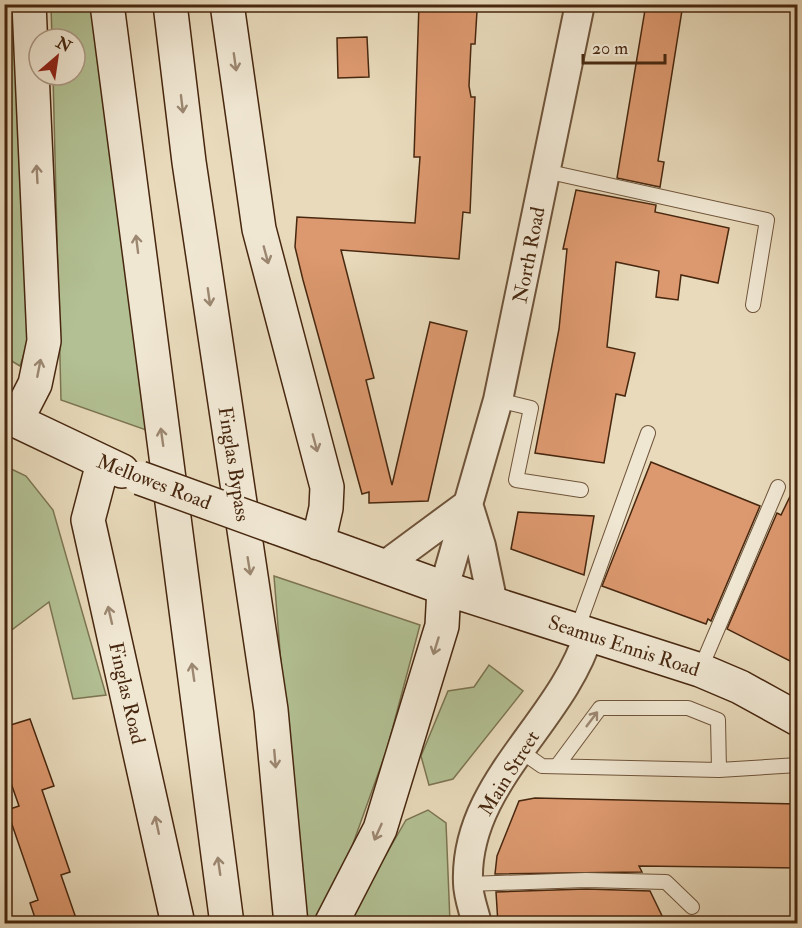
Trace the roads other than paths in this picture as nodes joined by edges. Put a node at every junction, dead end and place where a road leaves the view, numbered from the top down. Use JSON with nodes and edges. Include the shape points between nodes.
{"nodes":[{"id":1,"x":29,"y":4,"type":"edge"},
{"id":2,"x":107,"y":4,"type":"edge"},
{"id":3,"x":170,"y":4,"type":"edge"},
{"id":4,"x":227,"y":4,"type":"edge"},
{"id":5,"x":580,"y":4,"type":"edge"},
{"id":6,"x":545,"y":171,"type":"junction"},
{"id":7,"x":753,"y":305,"type":"dead end"},
{"id":8,"x":498,"y":400,"type":"junction"},
{"id":9,"x":10,"y":418,"type":"edge"},
{"id":10,"x":648,"y":433,"type":"dead end"},
{"id":11,"x":103,"y":463,"type":"junction"},
{"id":12,"x":778,"y":488,"type":"dead end"},
{"id":13,"x":581,"y":490,"type":"dead end"},
{"id":14,"x":468,"y":504,"type":"junction"},
{"id":15,"x":318,"y":543,"type":"junction"},
{"id":16,"x":384,"y":566,"type":"junction"},
{"id":17,"x":444,"y":588,"type":"junction"},
{"id":18,"x":493,"y":604,"type":"junction"},
{"id":19,"x":583,"y":632,"type":"junction"},
{"id":20,"x":700,"y":670,"type":"junction"},
{"id":21,"x":798,"y":719,"type":"edge"},
{"id":22,"x":519,"y":750,"type":"junction"},
{"id":23,"x":798,"y":765,"type":"edge"},
{"id":24,"x":557,"y":766,"type":"junction"},
{"id":25,"x":719,"y":770,"type":"junction"},
{"id":26,"x":468,"y":884,"type":"junction"},
{"id":27,"x":692,"y":907,"type":"dead end"},
{"id":28,"x":178,"y":924,"type":"edge"},
{"id":29,"x":227,"y":924,"type":"edge"},
{"id":30,"x":291,"y":924,"type":"edge"},
{"id":31,"x":331,"y":924,"type":"edge"},
{"id":32,"x":477,"y":924,"type":"edge"}],
"edges":[{"from":9,"to":1,"type":"main road","one_way":true,"via":[[35,384],[44,341]]},
{"from":29,"to":2,"type":"main road","one_way":true},
{"from":3,"to":30,"type":"main road","name":"Finglas Bypass","one_way":true,"via":[[189,162],[271,710]]},
{"from":4,"to":15,"type":"main road","one_way":true,"via":[[259,229],[327,487]]},
{"from":5,"to":6,"type":"street","name":"North Road"},
{"from":6,"to":7,"type":"lane","via":[[767,220]]},
{"from":6,"to":8,"type":"street","name":"North Road"},
{"from":8,"to":13,"type":"lane","via":[[531,408],[516,480]]},
{"from":8,"to":14,"type":"street","name":"North Road"},
{"from":9,"to":11,"type":"main road","name":"Mellowes Road"},
{"from":10,"to":19,"type":"lane"},
{"from":11,"to":15,"type":"main road","name":"Mellowes Road","bridge":true},
{"from":28,"to":11,"type":"main road","name":"Finglas Road","one_way":true,"via":[[88,520]]},
{"from":12,"to":20,"type":"lane"},
{"from":14,"to":16,"type":"street"},
{"from":14,"to":17,"type":"street","name":"North Road"},
{"from":14,"to":18,"type":"street","via":[[482,546]]},
{"from":15,"to":16,"type":"main road","name":"Mellowes Road"},
{"from":16,"to":17,"type":"main road","name":"Mellowes Road"},
{"from":17,"to":18,"type":"main road","name":"Seamus Ennis Road"},
{"from":17,"to":31,"type":"main road","one_way":true,"via":[[442,626],[380,829]]},
{"from":18,"to":19,"type":"main road","name":"Seamus Ennis Road"},
{"from":19,"to":20,"type":"main road","name":"Seamus Ennis Road"},
{"from":19,"to":22,"type":"street","name":"Main Street","via":[[567,686]]},
{"from":20,"to":21,"type":"main road","name":"Seamus Ennis Road"},
{"from":22,"to":24,"type":"lane","via":[[542,766]]},
{"from":22,"to":26,"type":"street","name":"Main Street","via":[[480,816],[472,843]]},
{"from":23,"to":25,"type":"lane"},
{"from":24,"to":25,"type":"lane"},
{"from":24,"to":25,"type":"lane","one_way":true,"via":[[600,708],[688,708],[718,720]]},
{"from":26,"to":27,"type":"lane","via":[[666,882]]},
{"from":26,"to":32,"type":"street","name":"Main Street"}]}
